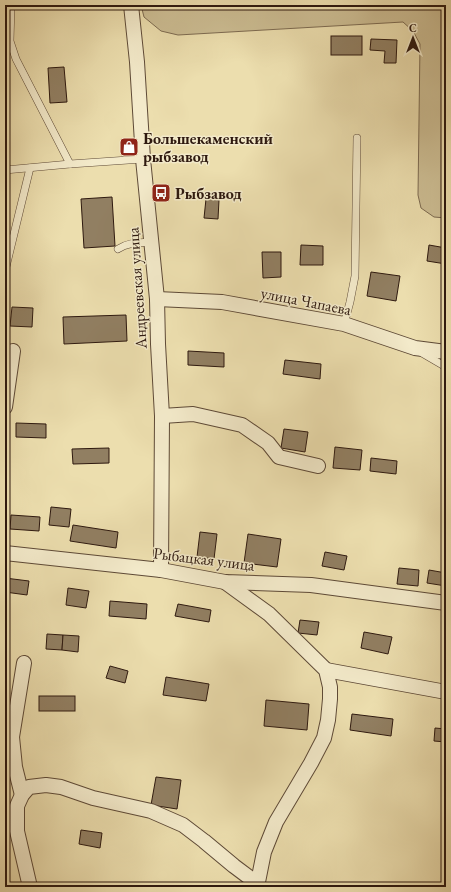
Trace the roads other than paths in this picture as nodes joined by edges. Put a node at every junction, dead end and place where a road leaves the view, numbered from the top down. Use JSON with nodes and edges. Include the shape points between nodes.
{"nodes":[{"id":1,"x":11,"y":5,"type":"edge"},
{"id":2,"x":131,"y":5,"type":"edge"},
{"id":3,"x":8,"y":41,"type":"edge"},
{"id":4,"x":357,"y":138,"type":"dead end"},
{"id":5,"x":143,"y":159,"type":"junction"},
{"id":6,"x":70,"y":164,"type":"junction"},
{"id":7,"x":30,"y":168,"type":"junction"},
{"id":8,"x":5,"y":170,"type":"edge"},
{"id":9,"x":151,"y":242,"type":"junction"},
{"id":10,"x":118,"y":249,"type":"dead end"},
{"id":11,"x":5,"y":272,"type":"edge"},
{"id":12,"x":157,"y":299,"type":"junction"},
{"id":13,"x":344,"y":324,"type":"junction"},
{"id":14,"x":415,"y":348,"type":"junction"},
{"id":15,"x":13,"y":351,"type":"dead end"},
{"id":16,"x":446,"y":352,"type":"edge"},
{"id":17,"x":446,"y":367,"type":"edge"},
{"id":18,"x":5,"y":407,"type":"edge"},
{"id":19,"x":162,"y":416,"type":"junction"},
{"id":20,"x":318,"y":466,"type":"dead end"},
{"id":21,"x":5,"y":553,"type":"edge"},
{"id":22,"x":161,"y":570,"type":"junction"},
{"id":23,"x":225,"y":582,"type":"junction"},
{"id":24,"x":446,"y":603,"type":"edge"},
{"id":25,"x":24,"y":663,"type":"dead end"},
{"id":26,"x":326,"y":670,"type":"junction"},
{"id":27,"x":446,"y":692,"type":"edge"},
{"id":28,"x":22,"y":795,"type":"junction"},
{"id":29,"x":257,"y":885,"type":"edge"},
{"id":30,"x":30,"y":887,"type":"edge"}],
"edges":[{"from":1,"to":3,"type":"lane"},
{"from":2,"to":5,"type":"street","name":"Андреевская улица"},
{"from":3,"to":6,"type":"lane"},
{"from":4,"to":13,"type":"lane","via":[[355,276]]},
{"from":5,"to":6,"type":"lane"},
{"from":5,"to":9,"type":"street","name":"Андреевская улица"},
{"from":6,"to":7,"type":"lane"},
{"from":7,"to":8,"type":"lane"},
{"from":7,"to":11,"type":"lane"},
{"from":9,"to":10,"type":"lane","via":[[131,243]]},
{"from":9,"to":12,"type":"street","name":"Андреевская улица"},
{"from":12,"to":13,"type":"street","name":"улица Чапаева","via":[[222,302]]},
{"from":12,"to":19,"type":"street","name":"Андреевская улица"},
{"from":13,"to":14,"type":"street","name":"улица Чапаева"},
{"from":14,"to":16,"type":"street","name":"улица Чапаева"},
{"from":14,"to":17,"type":"lane"},
{"from":15,"to":18,"type":"street"},
{"from":19,"to":20,"type":"street","via":[[193,414],[242,425],[268,443],[279,457]]},
{"from":19,"to":22,"type":"street","name":"Андреевская улица"},
{"from":21,"to":22,"type":"street","name":"Рыбацкая улица"},
{"from":22,"to":23,"type":"street","name":"Рыбацкая улица"},
{"from":23,"to":24,"type":"street","name":"Рыбацкая улица","via":[[311,585]]},
{"from":23,"to":26,"type":"street","via":[[269,614]]},
{"from":25,"to":28,"type":"street","via":[[12,737]]},
{"from":26,"to":27,"type":"street"},
{"from":26,"to":29,"type":"street","via":[[330,699],[324,738],[276,822],[264,852]]},
{"from":28,"to":29,"type":"street","via":[[29,787],[46,785],[151,811],[183,825]]},
{"from":28,"to":30,"type":"street","via":[[17,806],[17,831]]}]}
